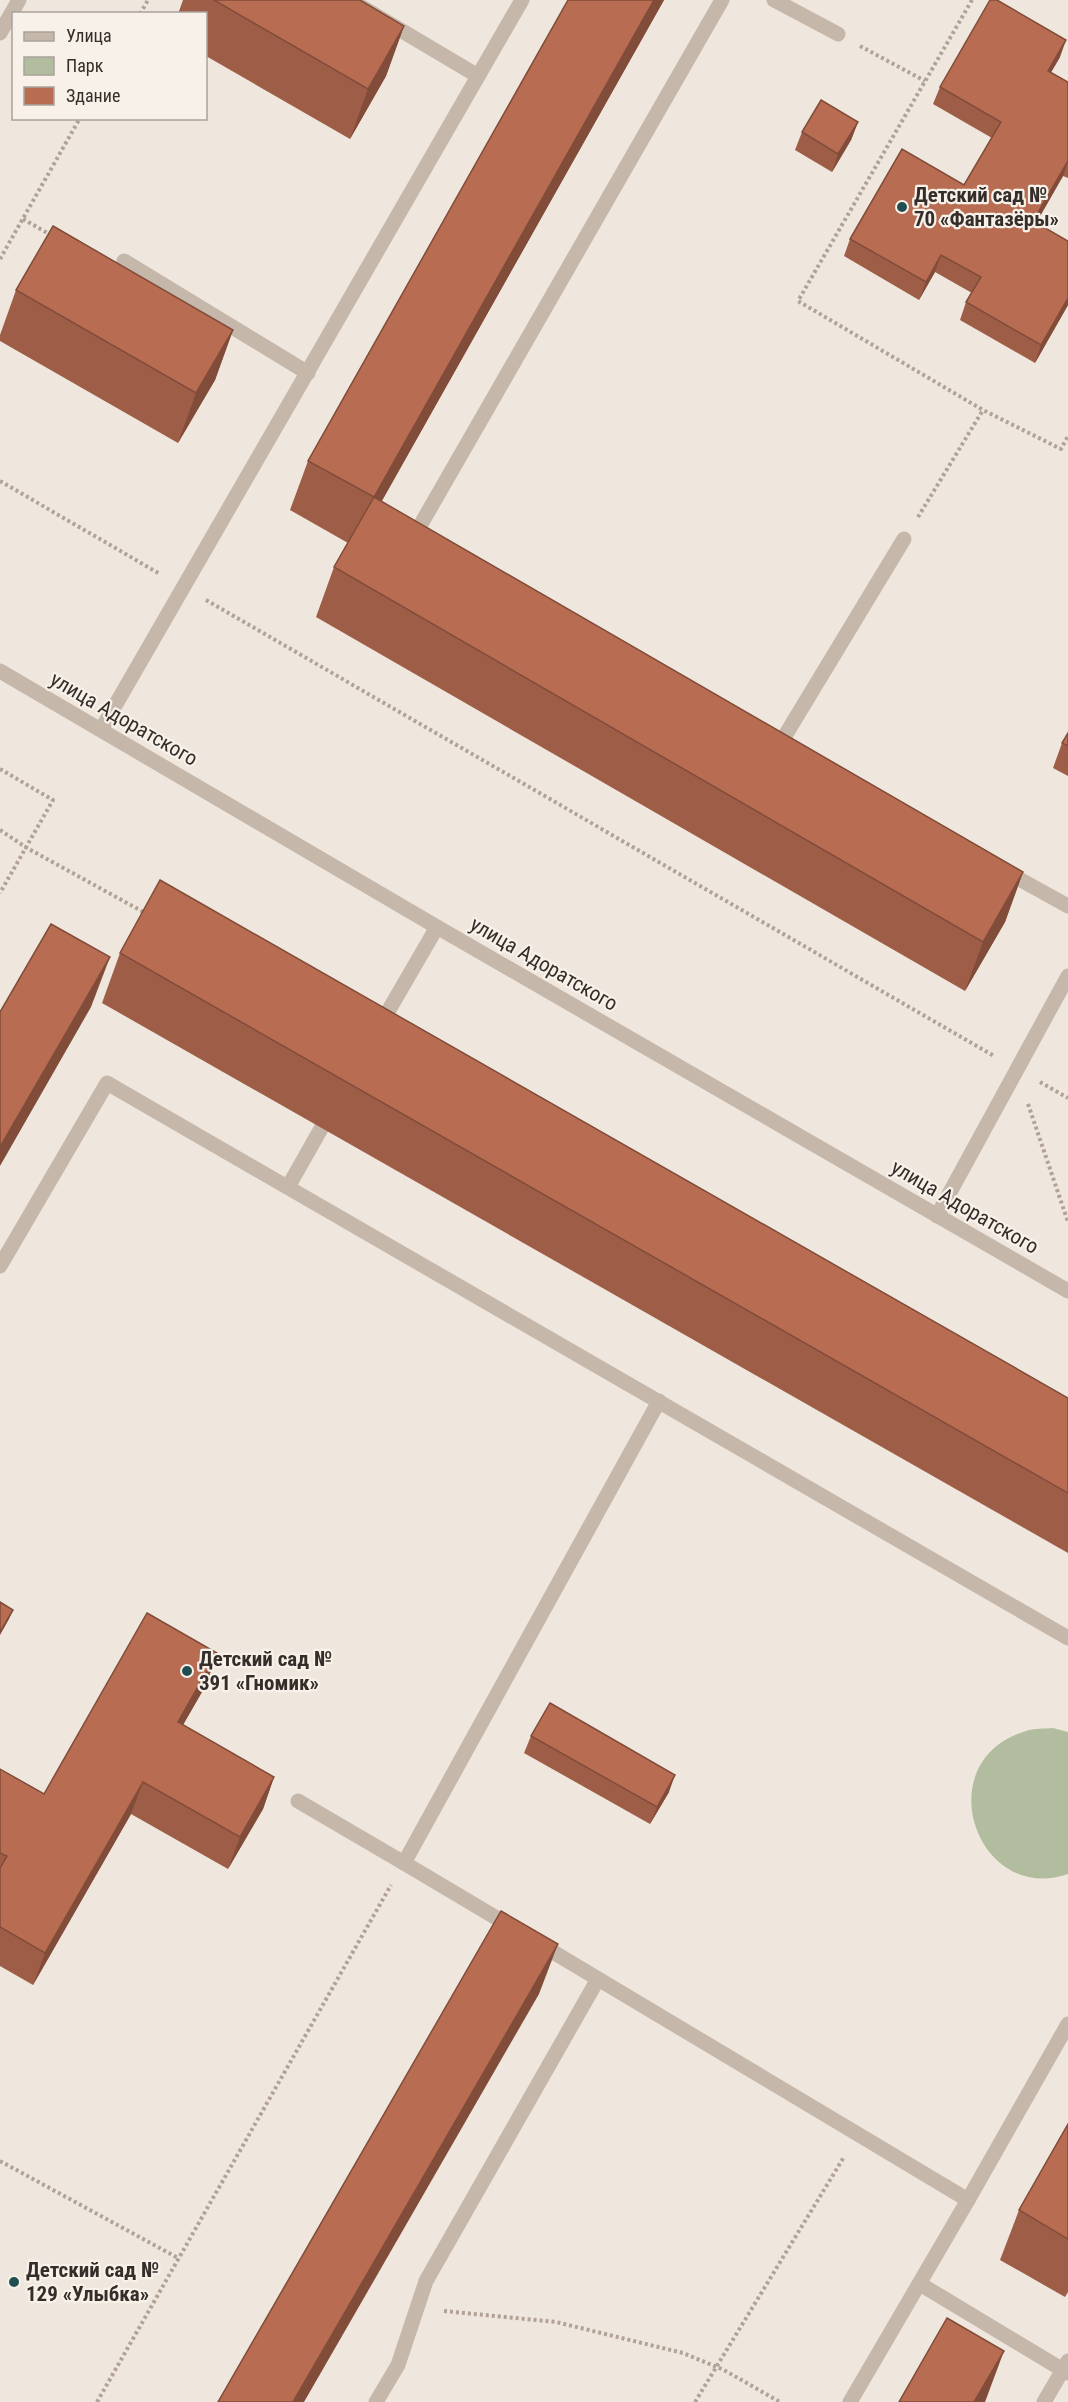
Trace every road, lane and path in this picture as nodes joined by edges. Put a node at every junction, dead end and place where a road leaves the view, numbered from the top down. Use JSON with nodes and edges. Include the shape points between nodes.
{"nodes":[{"id":1,"x":350,"y":0,"type":"edge"},
{"id":2,"x":522,"y":0,"type":"edge"},
{"id":3,"x":722,"y":0,"type":"edge"},
{"id":4,"x":774,"y":0,"type":"edge"},
{"id":5,"x":972,"y":0,"type":"edge"},
{"id":6,"x":12,"y":12,"type":"edge"},
{"id":7,"x":0,"y":33,"type":"edge"},
{"id":8,"x":838,"y":34,"type":"joint"},
{"id":9,"x":478,"y":76,"type":"junction"},
{"id":10,"x":925,"y":81,"type":"junction"},
{"id":11,"x":79,"y":120,"type":"edge"},
{"id":12,"x":23,"y":219,"type":"junction"},
{"id":13,"x":53,"y":237,"type":"edge"},
{"id":14,"x":0,"y":259,"type":"edge"},
{"id":15,"x":124,"y":261,"type":"dead end"},
{"id":16,"x":308,"y":373,"type":"junction"},
{"id":17,"x":983,"y":410,"type":"junction"},
{"id":18,"x":1068,"y":436,"type":"edge"},
{"id":19,"x":0,"y":482,"type":"edge"},
{"id":20,"x":904,"y":539,"type":"joint"},
{"id":21,"x":434,"y":549,"type":"edge"},
{"id":22,"x":184,"y":588,"type":"junction"},
{"id":23,"x":0,"y":671,"type":"edge"},
{"id":24,"x":101,"y":730,"type":"junction"},
{"id":25,"x":780,"y":744,"type":"edge"},
{"id":26,"x":0,"y":769,"type":"edge"},
{"id":27,"x":0,"y":830,"type":"edge"},
{"id":28,"x":27,"y":848,"type":"junction"},
{"id":29,"x":986,"y":860,"type":"edge"},
{"id":30,"x":0,"y":893,"type":"edge"},
{"id":31,"x":1068,"y":906,"type":"edge"},
{"id":32,"x":152,"y":917,"type":"edge"},
{"id":33,"x":437,"y":927,"type":"junction"},
{"id":34,"x":1068,"y":976,"type":"edge"},
{"id":35,"x":372,"y":1039,"type":"edge"},
{"id":36,"x":1016,"y":1068,"type":"junction"},
{"id":37,"x":1068,"y":1098,"type":"edge"},
{"id":38,"x":322,"y":1127,"type":"dead end"},
{"id":39,"x":288,"y":1187,"type":"junction"},
{"id":40,"x":937,"y":1216,"type":"junction"},
{"id":41,"x":1068,"y":1222,"type":"edge"},
{"id":42,"x":0,"y":1266,"type":"edge"},
{"id":43,"x":1068,"y":1291,"type":"edge"},
{"id":44,"x":659,"y":1401,"type":"junction"},
{"id":45,"x":1066,"y":1634,"type":"edge"},
{"id":46,"x":298,"y":1801,"type":"dead end"},
{"id":47,"x":404,"y":1863,"type":"junction"},
{"id":48,"x":598,"y":1979,"type":"junction"},
{"id":49,"x":1068,"y":2024,"type":"edge"},
{"id":50,"x":858,"y":2133,"type":"junction"},
{"id":51,"x":0,"y":2161,"type":"edge"},
{"id":52,"x":968,"y":2199,"type":"junction"},
{"id":53,"x":178,"y":2258,"type":"junction"},
{"id":54,"x":920,"y":2284,"type":"junction"},
{"id":55,"x":417,"y":2308,"type":"junction"},
{"id":56,"x":716,"y":2366,"type":"junction"},
{"id":57,"x":1066,"y":2368,"type":"edge"},
{"id":58,"x":97,"y":2402,"type":"edge"},
{"id":59,"x":376,"y":2402,"type":"edge"},
{"id":60,"x":694,"y":2402,"type":"edge"},
{"id":61,"x":780,"y":2402,"type":"edge"},
{"id":62,"x":850,"y":2402,"type":"edge"},
{"id":63,"x":1044,"y":2402,"type":"edge"}],
"edges":[{"from":1,"to":9,"type":"street"},
{"from":2,"to":9,"type":"street"},
{"from":3,"to":21,"type":"street","via":[[413,538]]},
{"from":4,"to":8,"type":"street"},
{"from":5,"to":10,"type":"path"},
{"from":6,"to":7,"type":"street"},
{"from":8,"to":10,"type":"path"},
{"from":9,"to":16,"type":"street"},
{"from":10,"to":17,"type":"path","via":[[798,301]]},
{"from":11,"to":12,"type":"path"},
{"from":12,"to":13,"type":"path"},
{"from":12,"to":14,"type":"path"},
{"from":15,"to":16,"type":"street"},
{"from":16,"to":22,"type":"street"},
{"from":17,"to":18,"type":"path","via":[[1061,449]]},
{"from":17,"to":20,"type":"path"},
{"from":19,"to":22,"type":"path"},
{"from":20,"to":25,"type":"street"},
{"from":22,"to":24,"type":"street"},
{"from":22,"to":36,"type":"path"},
{"from":23,"to":24,"type":"street","name":"улица Адоратского"},
{"from":24,"to":33,"type":"street","name":"улица Адоратского"},
{"from":26,"to":28,"type":"path","via":[[53,800]]},
{"from":27,"to":28,"type":"path"},
{"from":28,"to":30,"type":"path"},
{"from":28,"to":32,"type":"path"},
{"from":29,"to":31,"type":"street"},
{"from":33,"to":35,"type":"street"},
{"from":33,"to":40,"type":"street","name":"улица Адоратского"},
{"from":34,"to":36,"type":"street"},
{"from":36,"to":37,"type":"path"},
{"from":36,"to":40,"type":"street"},
{"from":36,"to":41,"type":"path"},
{"from":38,"to":39,"type":"street"},
{"from":39,"to":42,"type":"street","via":[[107,1083]]},
{"from":39,"to":44,"type":"street"},
{"from":40,"to":43,"type":"street","name":"улица Адоратского"},
{"from":44,"to":45,"type":"street"},
{"from":44,"to":47,"type":"street"},
{"from":46,"to":47,"type":"street"},
{"from":47,"to":48,"type":"street"},
{"from":47,"to":53,"type":"path"},
{"from":48,"to":50,"type":"street"},
{"from":48,"to":55,"type":"street","via":[[426,2281]]},
{"from":49,"to":52,"type":"street"},
{"from":50,"to":52,"type":"street"},
{"from":50,"to":56,"type":"path"},
{"from":51,"to":53,"type":"path"},
{"from":52,"to":54,"type":"street"},
{"from":53,"to":58,"type":"path"},
{"from":54,"to":57,"type":"street"},
{"from":54,"to":62,"type":"street"},
{"from":55,"to":56,"type":"path","via":[[556,2322],[682,2352]]},
{"from":55,"to":59,"type":"street","via":[[398,2365]]},
{"from":56,"to":60,"type":"path"},
{"from":56,"to":61,"type":"path"},
{"from":57,"to":63,"type":"street"}]}
